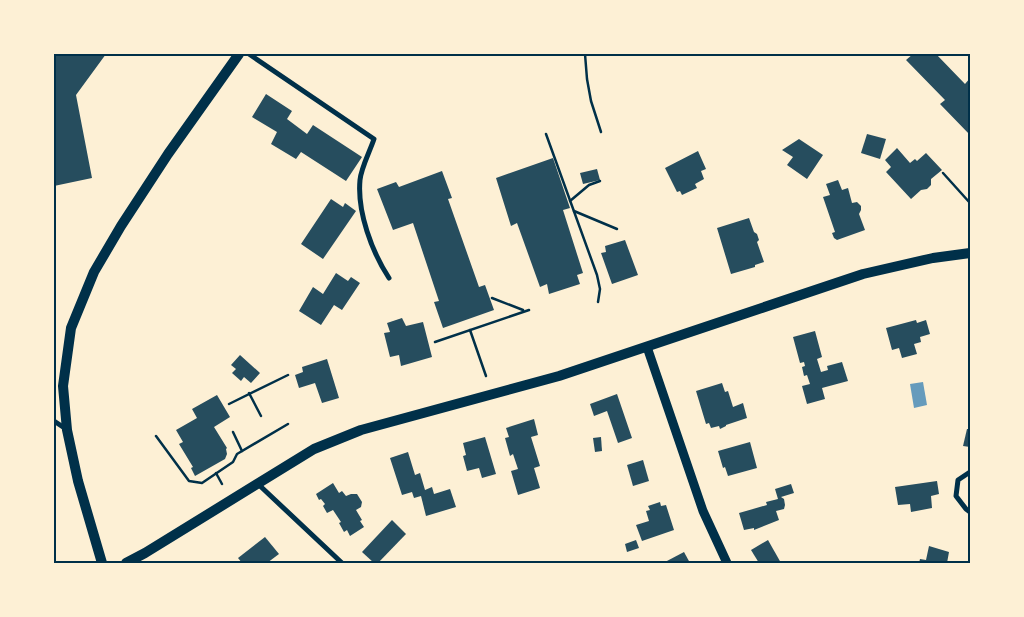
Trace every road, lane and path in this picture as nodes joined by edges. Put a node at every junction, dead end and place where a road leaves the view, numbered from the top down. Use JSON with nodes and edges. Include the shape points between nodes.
{"nodes":[{"id":1,"x":240,"y":54,"type":"edge"},
{"id":2,"x":248,"y":54,"type":"edge"},
{"id":3,"x":585,"y":54,"type":"edge"},
{"id":4,"x":601,"y":132,"type":"dead end"},
{"id":5,"x":546,"y":134,"type":"dead end"},
{"id":6,"x":943,"y":173,"type":"dead end"},
{"id":7,"x":600,"y":181,"type":"dead end"},
{"id":8,"x":570,"y":201,"type":"junction"},
{"id":9,"x":970,"y":203,"type":"edge"},
{"id":10,"x":574,"y":211,"type":"junction"},
{"id":11,"x":617,"y":228,"type":"dead end"},
{"id":12,"x":970,"y":253,"type":"edge"},
{"id":13,"x":389,"y":278,"type":"dead end"},
{"id":14,"x":492,"y":298,"type":"dead end"},
{"id":15,"x":598,"y":302,"type":"dead end"},
{"id":16,"x":529,"y":310,"type":"dead end"},
{"id":17,"x":525,"y":311,"type":"junction"},
{"id":18,"x":470,"y":330,"type":"junction"},
{"id":19,"x":435,"y":342,"type":"dead end"},
{"id":20,"x":647,"y":347,"type":"junction"},
{"id":21,"x":288,"y":375,"type":"dead end"},
{"id":22,"x":486,"y":376,"type":"dead end"},
{"id":23,"x":249,"y":393,"type":"junction"},
{"id":24,"x":229,"y":404,"type":"dead end"},
{"id":25,"x":261,"y":416,"type":"dead end"},
{"id":26,"x":54,"y":421,"type":"edge"},
{"id":27,"x":288,"y":424,"type":"dead end"},
{"id":28,"x":67,"y":430,"type":"junction"},
{"id":29,"x":233,"y":432,"type":"dead end"},
{"id":30,"x":156,"y":436,"type":"dead end"},
{"id":31,"x":242,"y":451,"type":"junction"},
{"id":32,"x":970,"y":472,"type":"edge"},
{"id":33,"x":216,"y":473,"type":"junction"},
{"id":34,"x":222,"y":484,"type":"dead end"},
{"id":35,"x":258,"y":484,"type":"junction"},
{"id":36,"x":970,"y":512,"type":"edge"},
{"id":37,"x":102,"y":563,"type":"edge"},
{"id":38,"x":126,"y":563,"type":"edge"},
{"id":39,"x":342,"y":563,"type":"edge"},
{"id":40,"x":727,"y":563,"type":"edge"}],
"edges":[{"from":1,"to":28,"type":"main road","via":[[168,154],[94,272],[71,328],[63,386]]},
{"from":2,"to":13,"type":"street","via":[[374,139],[360,179],[362,210],[378,261]]},
{"from":3,"to":4,"type":"path","via":[[591,101]]},
{"from":5,"to":8,"type":"path"},
{"from":6,"to":9,"type":"path"},
{"from":7,"to":8,"type":"path","via":[[589,185]]},
{"from":8,"to":10,"type":"path"},
{"from":10,"to":11,"type":"path"},
{"from":10,"to":15,"type":"path","via":[[597,275]]},
{"from":12,"to":20,"type":"main road","via":[[863,274]]},
{"from":14,"to":17,"type":"path"},
{"from":16,"to":17,"type":"path"},
{"from":17,"to":18,"type":"path"},
{"from":18,"to":19,"type":"path"},
{"from":18,"to":22,"type":"path"},
{"from":20,"to":35,"type":"main road","via":[[540,382],[361,430],[314,449]]},
{"from":20,"to":40,"type":"street","via":[[703,511]]},
{"from":21,"to":23,"type":"path"},
{"from":23,"to":24,"type":"path"},
{"from":23,"to":25,"type":"path"},
{"from":26,"to":28,"type":"street"},
{"from":27,"to":31,"type":"path"},
{"from":28,"to":37,"type":"main road","via":[[78,482]]},
{"from":29,"to":31,"type":"path"},
{"from":30,"to":33,"type":"path","via":[[189,481],[202,483]]},
{"from":31,"to":33,"type":"path","via":[[233,462]]},
{"from":32,"to":36,"type":"street","via":[[958,480],[956,496]]},
{"from":33,"to":34,"type":"path"},
{"from":35,"to":38,"type":"main road"},
{"from":35,"to":39,"type":"street"}]}
